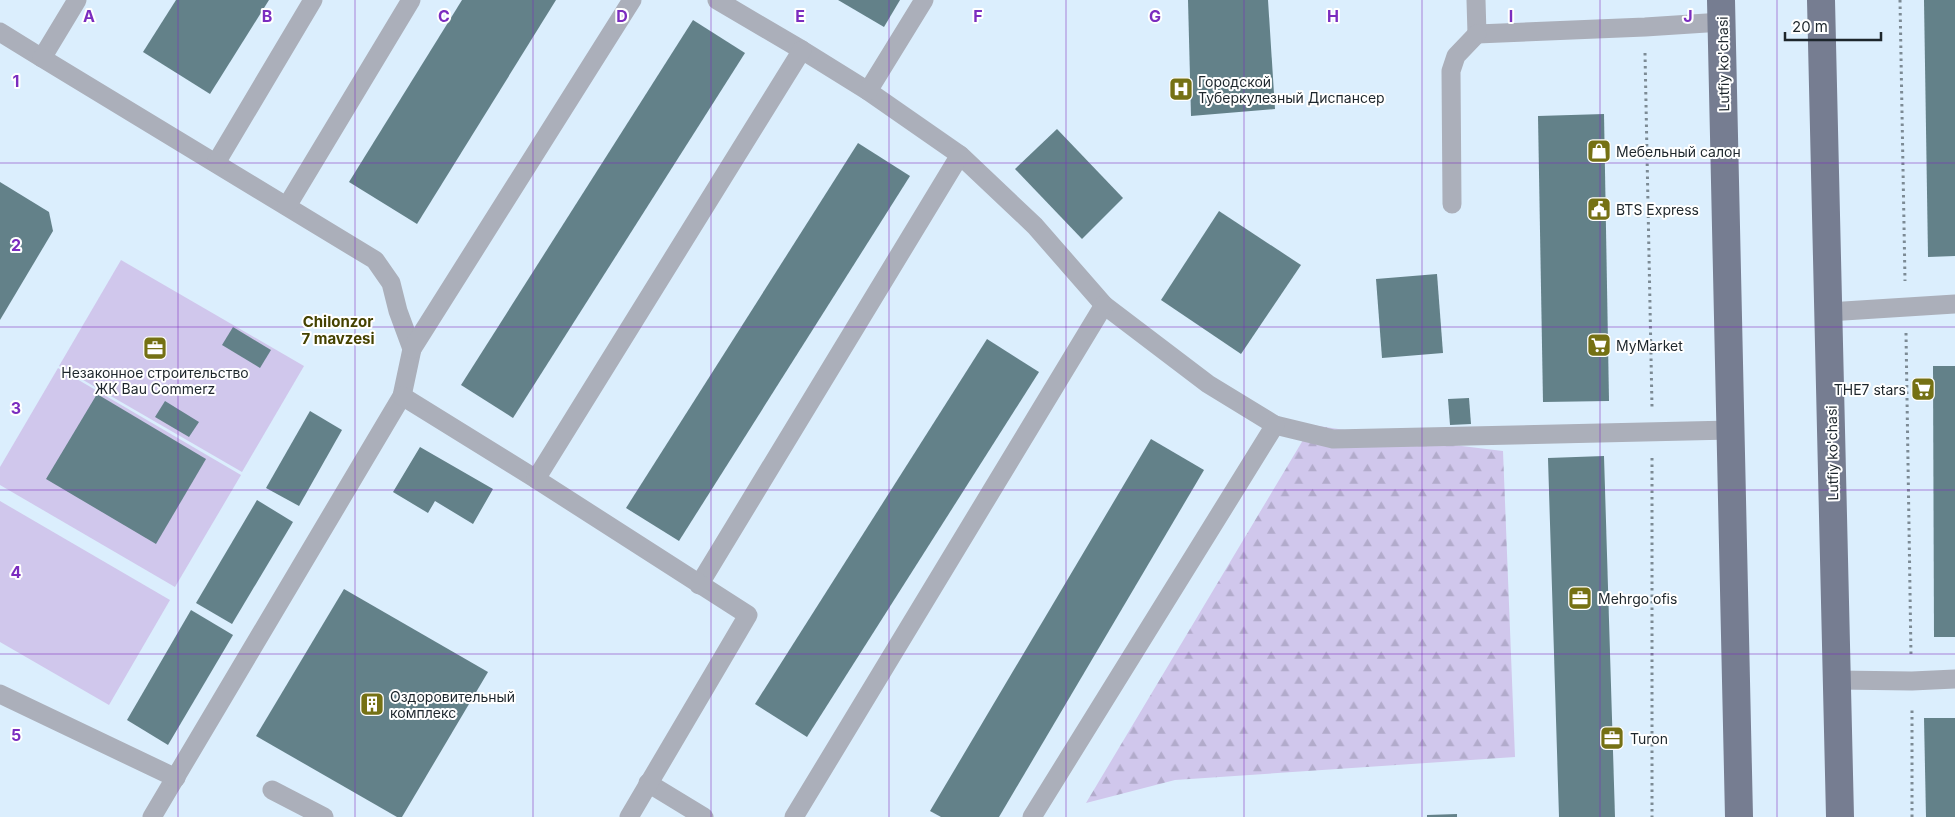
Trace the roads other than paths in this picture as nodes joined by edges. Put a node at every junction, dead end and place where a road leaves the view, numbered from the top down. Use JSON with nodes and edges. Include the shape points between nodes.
{"nodes":[{"id":1,"x":77,"y":0,"type":"edge"},
{"id":2,"x":313,"y":0,"type":"edge"},
{"id":3,"x":411,"y":0,"type":"edge"},
{"id":4,"x":632,"y":0,"type":"edge"},
{"id":5,"x":717,"y":0,"type":"edge"},
{"id":6,"x":924,"y":0,"type":"edge"},
{"id":7,"x":1476,"y":0,"type":"edge"},
{"id":8,"x":1821,"y":0,"type":"edge"},
{"id":9,"x":1721,"y":11,"type":"edge"},
{"id":10,"x":0,"y":32,"type":"edge"},
{"id":11,"x":1477,"y":34,"type":"junction"},
{"id":12,"x":802,"y":50,"type":"junction"},
{"id":13,"x":42,"y":58,"type":"junction"},
{"id":14,"x":868,"y":91,"type":"junction"},
{"id":15,"x":960,"y":155,"type":"junction"},
{"id":16,"x":216,"y":162,"type":"junction"},
{"id":17,"x":1452,"y":204,"type":"dead end"},
{"id":18,"x":288,"y":206,"type":"junction"},
{"id":19,"x":1955,"y":304,"type":"edge"},
{"id":20,"x":1104,"y":305,"type":"junction"},
{"id":21,"x":1828,"y":312,"type":"junction"},
{"id":22,"x":412,"y":349,"type":"junction"},
{"id":23,"x":402,"y":396,"type":"junction"},
{"id":24,"x":1275,"y":425,"type":"junction"},
{"id":25,"x":1731,"y":430,"type":"junction"},
{"id":26,"x":536,"y":479,"type":"junction"},
{"id":27,"x":699,"y":585,"type":"junction"},
{"id":28,"x":1955,"y":679,"type":"edge"},
{"id":29,"x":1837,"y":680,"type":"junction"},
{"id":30,"x":0,"y":694,"type":"edge"},
{"id":31,"x":176,"y":778,"type":"junction"},
{"id":32,"x":648,"y":783,"type":"junction"},
{"id":33,"x":272,"y":790,"type":"dead end"},
{"id":34,"x":152,"y":817,"type":"edge"},
{"id":35,"x":324,"y":817,"type":"edge"},
{"id":36,"x":629,"y":817,"type":"edge"},
{"id":37,"x":704,"y":817,"type":"edge"},
{"id":38,"x":794,"y":817,"type":"edge"},
{"id":39,"x":1032,"y":817,"type":"edge"},
{"id":40,"x":1739,"y":817,"type":"edge"},
{"id":41,"x":1840,"y":817,"type":"edge"}],
"edges":[{"from":1,"to":13,"type":"lane"},
{"from":2,"to":16,"type":"lane"},
{"from":3,"to":18,"type":"lane"},
{"from":4,"to":22,"type":"lane"},
{"from":5,"to":12,"type":"lane"},
{"from":6,"to":14,"type":"lane"},
{"from":7,"to":11,"type":"lane"},
{"from":8,"to":21,"type":"main road","name":"Lutfiy ko'chasi"},
{"from":9,"to":11,"type":"lane","via":[[1645,27]]},
{"from":9,"to":25,"type":"main road","name":"Lutfiy ko'chasi"},
{"from":10,"to":13,"type":"lane"},
{"from":11,"to":17,"type":"lane","via":[[1456,56],[1451,70]]},
{"from":12,"to":14,"type":"lane"},
{"from":12,"to":26,"type":"lane"},
{"from":13,"to":16,"type":"lane"},
{"from":14,"to":15,"type":"lane"},
{"from":15,"to":20,"type":"lane","via":[[1035,226]]},
{"from":15,"to":27,"type":"lane"},
{"from":16,"to":18,"type":"lane"},
{"from":18,"to":22,"type":"lane","via":[[375,260],[391,283]]},
{"from":19,"to":21,"type":"lane"},
{"from":20,"to":24,"type":"lane","via":[[1208,384]]},
{"from":20,"to":38,"type":"lane"},
{"from":21,"to":29,"type":"main road","name":"Lutfiy ko'chasi"},
{"from":22,"to":23,"type":"lane"},
{"from":23,"to":26,"type":"lane"},
{"from":23,"to":31,"type":"lane"},
{"from":24,"to":25,"type":"lane","via":[[1333,439]]},
{"from":24,"to":39,"type":"lane"},
{"from":25,"to":40,"type":"main road","name":"Lutfiy ko'chasi"},
{"from":26,"to":27,"type":"lane"},
{"from":27,"to":32,"type":"lane","via":[[748,615]]},
{"from":28,"to":29,"type":"lane"},
{"from":29,"to":41,"type":"main road","name":"Lutfiy ko'chasi"},
{"from":30,"to":31,"type":"lane"},
{"from":31,"to":34,"type":"lane"},
{"from":32,"to":36,"type":"lane"},
{"from":32,"to":37,"type":"lane"},
{"from":33,"to":35,"type":"lane"}]}
